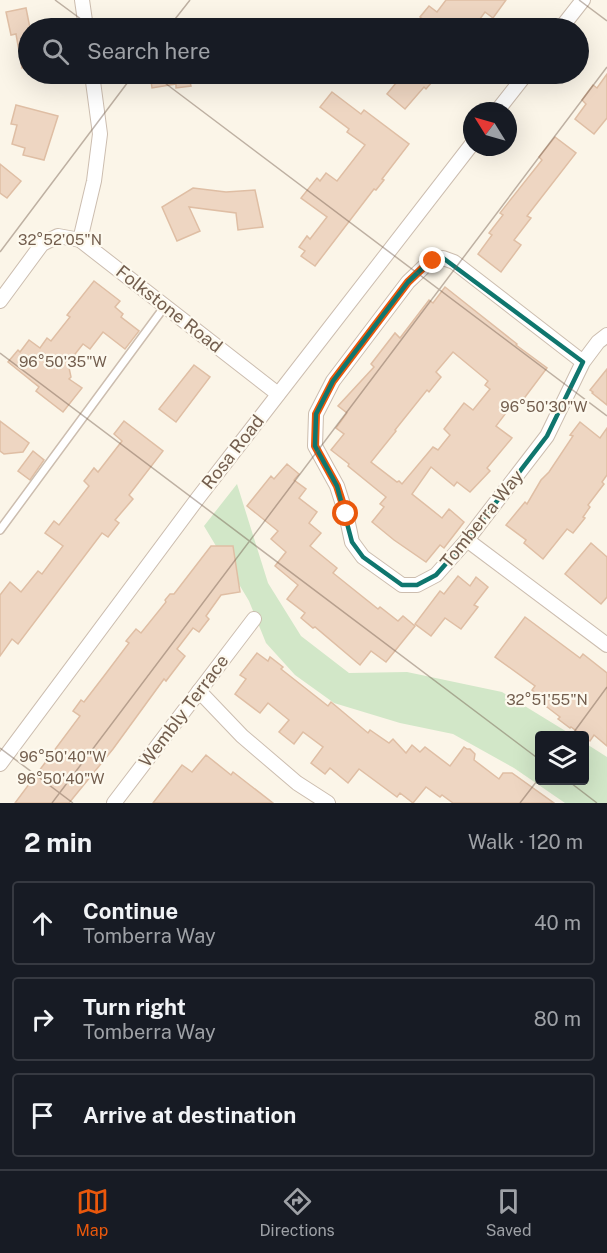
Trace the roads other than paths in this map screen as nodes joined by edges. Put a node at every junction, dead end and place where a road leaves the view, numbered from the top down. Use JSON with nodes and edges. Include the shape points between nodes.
{"nodes":[{"id":1,"x":82,"y":0,"type":"edge"},
{"id":2,"x":583,"y":0,"type":"edge"},
{"id":3,"x":85,"y":18,"type":"edge"},
{"id":4,"x":569,"y":18,"type":"edge"},
{"id":5,"x":93,"y":84,"type":"edge"},
{"id":6,"x":518,"y":84,"type":"edge"},
{"id":7,"x":504,"y":102,"type":"edge"},
{"id":8,"x":463,"y":156,"type":"edge"},
{"id":9,"x":80,"y":240,"type":"junction"},
{"id":10,"x":0,"y":302,"type":"edge"},
{"id":11,"x":165,"y":306,"type":"junction"},
{"id":12,"x":607,"y":335,"type":"edge"},
{"id":13,"x":583,"y":362,"type":"junction"},
{"id":14,"x":278,"y":394,"type":"junction"},
{"id":15,"x":0,"y":530,"type":"edge"},
{"id":16,"x":468,"y":540,"type":"junction"},
{"id":17,"x":254,"y":620,"type":"dead end"},
{"id":18,"x":607,"y":645,"type":"edge"},
{"id":19,"x":199,"y":691,"type":"junction"},
{"id":20,"x":0,"y":764,"type":"edge"},
{"id":21,"x":114,"y":803,"type":"edge"},
{"id":22,"x":328,"y":803,"type":"edge"}],
"edges":[{"from":1,"to":3,"type":"street"},
{"from":2,"to":4,"type":"street"},
{"from":5,"to":9,"type":"street","via":[[99,135],[94,181]]},
{"from":6,"to":7,"type":"street"},
{"from":8,"to":14,"type":"street","name":"Rosa Road"},
{"from":9,"to":10,"type":"street","via":[[58,236],[42,244]]},
{"from":9,"to":11,"type":"street","name":"Folkstone Road"},
{"from":11,"to":14,"type":"street","name":"Folkstone Road"},
{"from":11,"to":15,"type":"lane"},
{"from":12,"to":13,"type":"street","name":"Tomberra Way"},
{"from":13,"to":16,"type":"street","name":"Tomberra Way","via":[[547,436]]},
{"from":13,"to":16,"type":"street","name":"Tomberra Way","via":[[454,262],[443,258],[428,263],[408,282],[333,381],[316,414],[315,446],[337,486],[352,542],[363,557],[402,585],[417,585],[436,575]]},
{"from":14,"to":20,"type":"street","name":"Rosa Road"},
{"from":16,"to":18,"type":"street"},
{"from":17,"to":19,"type":"street","name":"Wembly Terrace"},
{"from":19,"to":21,"type":"street","name":"Wembly Terrace"},
{"from":19,"to":22,"type":"street","via":[[242,736],[297,783]]}]}
